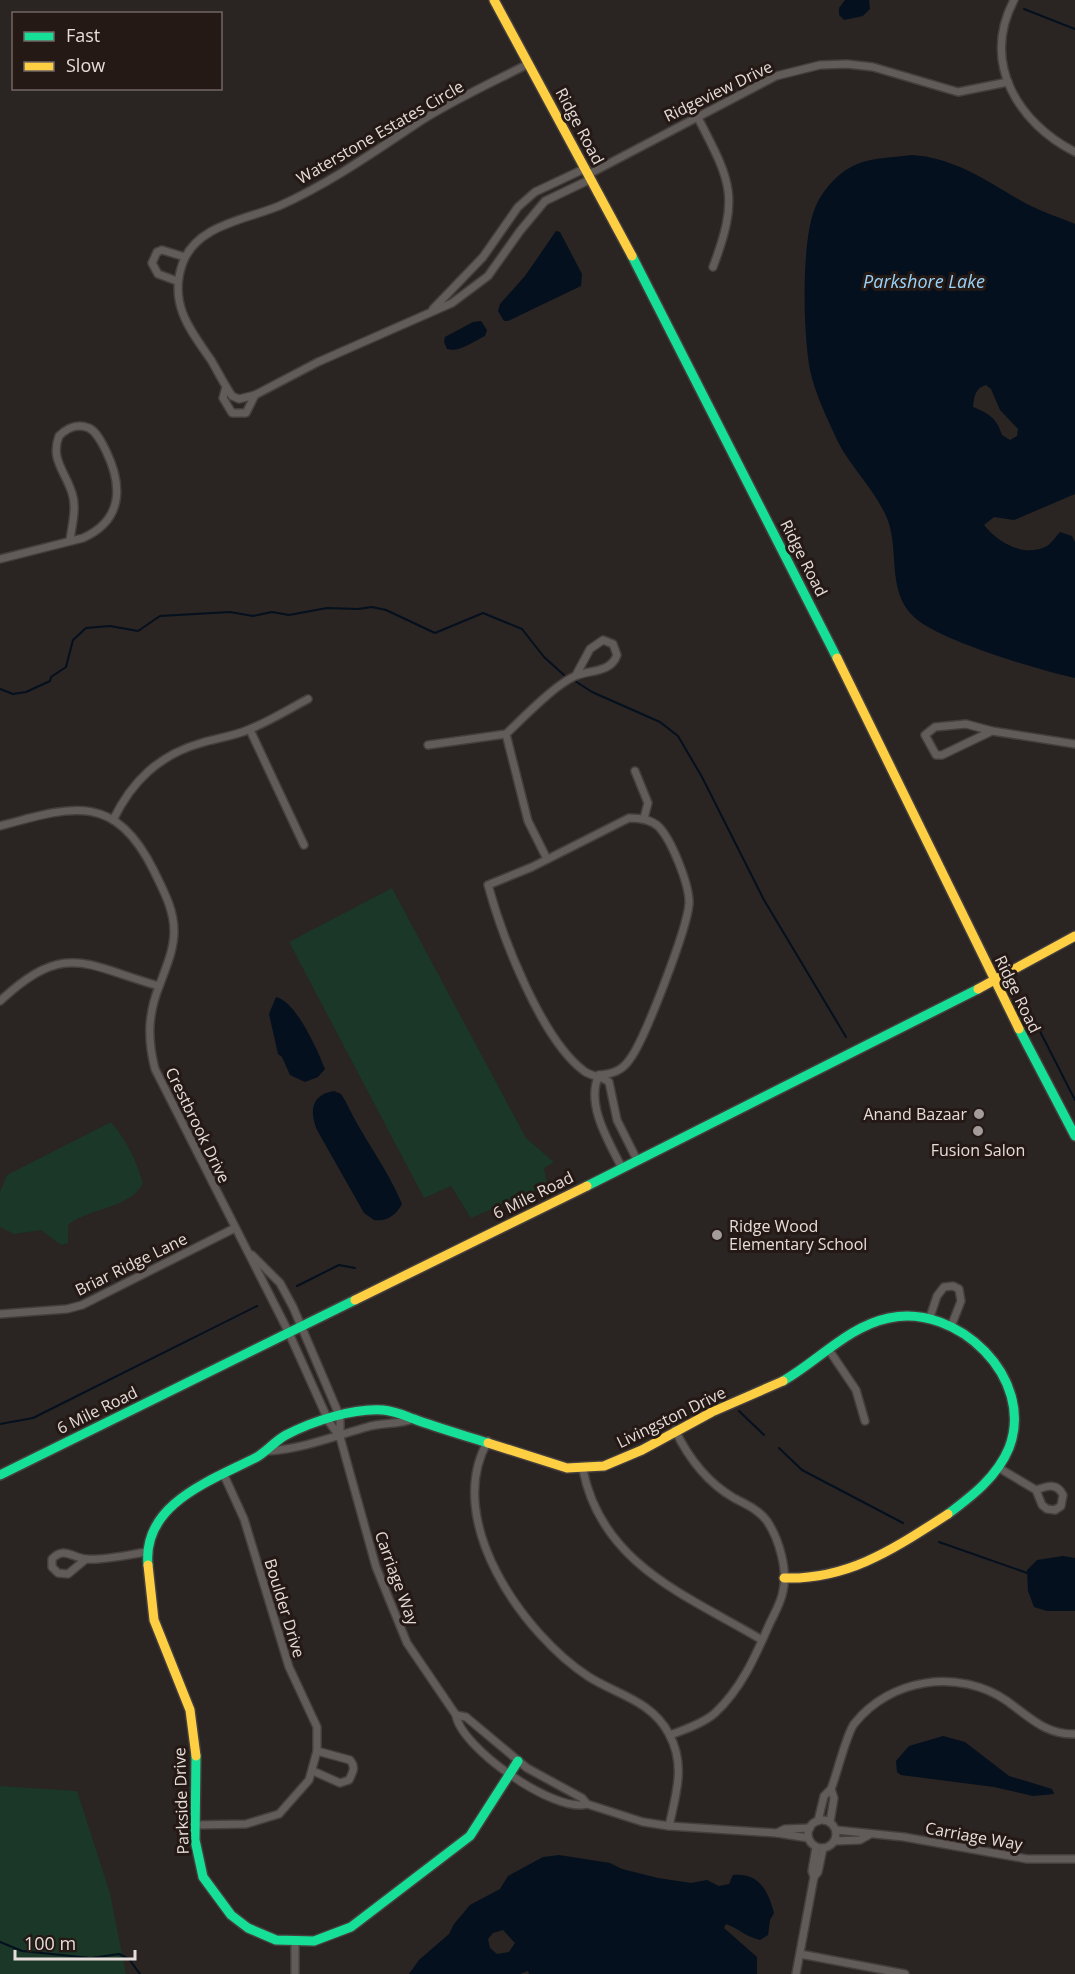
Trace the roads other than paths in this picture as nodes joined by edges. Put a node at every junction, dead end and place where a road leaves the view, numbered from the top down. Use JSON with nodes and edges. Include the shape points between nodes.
{"nodes":[{"id":1,"x":494,"y":0,"type":"edge"},
{"id":2,"x":1014,"y":0,"type":"edge"},
{"id":3,"x":528,"y":64,"type":"junction"},
{"id":4,"x":1008,"y":82,"type":"junction"},
{"id":5,"x":697,"y":116,"type":"junction"},
{"id":6,"x":1075,"y":152,"type":"edge"},
{"id":7,"x":588,"y":173,"type":"junction"},
{"id":8,"x":492,"y":245,"type":"junction"},
{"id":9,"x":505,"y":255,"type":"junction"},
{"id":10,"x":186,"y":257,"type":"junction"},
{"id":11,"x":713,"y":267,"type":"dead end"},
{"id":12,"x":177,"y":281,"type":"junction"},
{"id":13,"x":431,"y":310,"type":"junction"},
{"id":14,"x":226,"y":387,"type":"junction"},
{"id":15,"x":255,"y":395,"type":"junction"},
{"id":16,"x":70,"y":540,"type":"junction"},
{"id":17,"x":0,"y":559,"type":"edge"},
{"id":18,"x":576,"y":675,"type":"junction"},
{"id":19,"x":308,"y":699,"type":"dead end"},
{"id":20,"x":250,"y":730,"type":"junction"},
{"id":21,"x":992,"y":731,"type":"junction"},
{"id":22,"x":506,"y":734,"type":"junction"},
{"id":23,"x":1075,"y":744,"type":"edge"},
{"id":24,"x":428,"y":745,"type":"dead end"},
{"id":25,"x":635,"y":771,"type":"dead end"},
{"id":26,"x":645,"y":819,"type":"junction"},
{"id":27,"x":113,"y":820,"type":"junction"},
{"id":28,"x":0,"y":826,"type":"edge"},
{"id":29,"x":304,"y":845,"type":"dead end"},
{"id":30,"x":547,"y":859,"type":"junction"},
{"id":31,"x":1075,"y":936,"type":"edge"},
{"id":32,"x":995,"y":980,"type":"junction"},
{"id":33,"x":159,"y":986,"type":"junction"},
{"id":34,"x":0,"y":1001,"type":"edge"},
{"id":35,"x":599,"y":1075,"type":"junction"},
{"id":36,"x":1075,"y":1136,"type":"edge"},
{"id":37,"x":637,"y":1160,"type":"junction"},
{"id":38,"x":622,"y":1168,"type":"junction"},
{"id":39,"x":235,"y":1228,"type":"junction"},
{"id":40,"x":248,"y":1252,"type":"junction"},
{"id":41,"x":0,"y":1314,"type":"edge"},
{"id":42,"x":930,"y":1317,"type":"junction"},
{"id":43,"x":952,"y":1324,"type":"junction"},
{"id":44,"x":301,"y":1325,"type":"junction"},
{"id":45,"x":288,"y":1331,"type":"junction"},
{"id":46,"x":829,"y":1350,"type":"junction"},
{"id":47,"x":340,"y":1418,"type":"junction"},
{"id":48,"x":413,"y":1419,"type":"junction"},
{"id":49,"x":865,"y":1421,"type":"dead end"},
{"id":50,"x":329,"y":1422,"type":"junction"},
{"id":51,"x":675,"y":1430,"type":"junction"},
{"id":52,"x":340,"y":1437,"type":"junction"},
{"id":53,"x":489,"y":1442,"type":"junction"},
{"id":54,"x":268,"y":1451,"type":"junction"},
{"id":55,"x":999,"y":1468,"type":"junction"},
{"id":56,"x":583,"y":1470,"type":"junction"},
{"id":57,"x":223,"y":1473,"type":"junction"},
{"id":58,"x":0,"y":1474,"type":"edge"},
{"id":59,"x":1036,"y":1490,"type":"dead end"},
{"id":60,"x":147,"y":1552,"type":"junction"},
{"id":61,"x":86,"y":1559,"type":"junction"},
{"id":62,"x":784,"y":1578,"type":"junction"},
{"id":63,"x":762,"y":1640,"type":"junction"},
{"id":64,"x":456,"y":1715,"type":"junction"},
{"id":65,"x":1075,"y":1734,"type":"edge"},
{"id":66,"x":670,"y":1735,"type":"junction"},
{"id":67,"x":317,"y":1751,"type":"junction"},
{"id":68,"x":518,"y":1761,"type":"junction"},
{"id":69,"x":313,"y":1771,"type":"junction"},
{"id":70,"x":511,"y":1774,"type":"junction"},
{"id":71,"x":831,"y":1789,"type":"junction"},
{"id":72,"x":587,"y":1804,"type":"junction"},
{"id":73,"x":818,"y":1821,"type":"junction"},
{"id":74,"x":830,"y":1822,"type":"junction"},
{"id":75,"x":194,"y":1825,"type":"junction"},
{"id":76,"x":669,"y":1826,"type":"junction"},
{"id":77,"x":810,"y":1828,"type":"junction"},
{"id":78,"x":836,"y":1830,"type":"junction"},
{"id":79,"x":777,"y":1833,"type":"junction"},
{"id":80,"x":868,"y":1835,"type":"junction"},
{"id":81,"x":808,"y":1838,"type":"junction"},
{"id":82,"x":835,"y":1841,"type":"junction"},
{"id":83,"x":820,"y":1847,"type":"junction"},
{"id":84,"x":1075,"y":1859,"type":"edge"},
{"id":85,"x":294,"y":1940,"type":"junction"},
{"id":86,"x":800,"y":1954,"type":"junction"},
{"id":87,"x":296,"y":1974,"type":"edge"},
{"id":88,"x":796,"y":1974,"type":"edge"},
{"id":89,"x":905,"y":1974,"type":"edge"}],
"edges":[{"from":1,"to":3,"type":"street","name":"Ridge Road"},
{"from":2,"to":4,"type":"street","via":[[1003,42]]},
{"from":3,"to":7,"type":"street","name":"Ridge Road"},
{"from":3,"to":10,"type":"street","name":"Waterstone Estates Circle","via":[[427,117],[351,169],[281,205],[215,229]]},
{"from":4,"to":5,"type":"street","name":"Ridgeview Drive","via":[[958,92],[873,67],[820,65],[776,76]]},
{"from":4,"to":6,"type":"street","via":[[1022,111],[1037,128]]},
{"from":5,"to":7,"type":"street","name":"Ridgeview Drive"},
{"from":5,"to":11,"type":"street","via":[[729,184],[728,221]]},
{"from":7,"to":8,"type":"street","name":"Waterstone Estates Circle","via":[[535,192],[518,207]]},
{"from":7,"to":9,"type":"street","name":"Waterstone Estates Circle","via":[[545,201]]},
{"from":7,"to":32,"type":"street","name":"Ridge Road","via":[[782,547]]},
{"from":8,"to":9,"type":"street"},
{"from":8,"to":13,"type":"street","name":"Waterstone Estates Circle"},
{"from":9,"to":13,"type":"street","name":"Waterstone Estates Circle","via":[[474,288],[452,303]]},
{"from":10,"to":12,"type":"street","name":"Waterstone Estates Circle"},
{"from":10,"to":12,"type":"street","via":[[162,250],[152,262],[158,274]]},
{"from":12,"to":14,"type":"street","name":"Waterstone Estates Circle","via":[[182,314]]},
{"from":13,"to":15,"type":"street","name":"Waterstone Estates Circle"},
{"from":14,"to":15,"type":"street","via":[[239,399]]},
{"from":14,"to":15,"type":"street","name":"Waterstone Estates Circle","via":[[223,398],[232,413],[246,413]]},
{"from":16,"to":16,"type":"street","via":[[100,529],[118,490],[112,464],[101,442],[89,428],[76,426],[58,436],[54,447],[73,494]]},
{"from":16,"to":17,"type":"street"},
{"from":18,"to":18,"type":"street","via":[[610,665],[617,655],[613,644],[603,640],[594,645]]},
{"from":18,"to":22,"type":"street"},
{"from":19,"to":20,"type":"street"},
{"from":20,"to":27,"type":"street","via":[[198,744],[158,763],[132,787]]},
{"from":20,"to":29,"type":"street"},
{"from":21,"to":21,"type":"street","via":[[966,724],[945,725],[925,735],[936,755],[942,755]]},
{"from":21,"to":23,"type":"street"},
{"from":22,"to":24,"type":"street"},
{"from":22,"to":30,"type":"street","via":[[528,821]]},
{"from":25,"to":26,"type":"street","via":[[648,803]]},
{"from":26,"to":30,"type":"street","via":[[629,818]]},
{"from":26,"to":35,"type":"street","via":[[659,827],[686,879],[689,904],[656,1004],[632,1058],[613,1074]]},
{"from":27,"to":28,"type":"street","name":"Crestbrook Drive","via":[[97,813],[68,809]]},
{"from":27,"to":33,"type":"street","name":"Crestbrook Drive","via":[[136,840],[168,899],[174,931]]},
{"from":30,"to":35,"type":"street","via":[[488,885],[500,928],[558,1046],[586,1073]]},
{"from":31,"to":32,"type":"street","name":"6 Mile Road"},
{"from":32,"to":36,"type":"street","name":"Ridge Road"},
{"from":32,"to":37,"type":"street","name":"6 Mile Road"},
{"from":33,"to":34,"type":"street","via":[[103,967],[72,962],[32,974]]},
{"from":33,"to":39,"type":"street","name":"Crestbrook Drive","via":[[148,1034],[155,1069]]},
{"from":35,"to":37,"type":"street","via":[[609,1082],[617,1120]]},
{"from":35,"to":38,"type":"street","via":[[594,1086],[601,1125]]},
{"from":37,"to":38,"type":"street","name":"6 Mile Road"},
{"from":38,"to":44,"type":"street","name":"6 Mile Road"},
{"from":39,"to":40,"type":"street","name":"Crestbrook Drive"},
{"from":39,"to":41,"type":"street","name":"Briar Ridge Lane","via":[[82,1305]]},
{"from":40,"to":44,"type":"street","name":"Crestbrook Drive","via":[[280,1283]]},
{"from":40,"to":45,"type":"street","name":"Crestbrook Drive"},
{"from":42,"to":43,"type":"street","name":"Livingston Drive"},
{"from":42,"to":43,"type":"street","via":[[937,1296],[944,1287],[953,1286],[959,1289],[961,1301]]},
{"from":42,"to":46,"type":"street","name":"Livingston Drive","via":[[892,1317],[867,1324]]},
{"from":43,"to":55,"type":"street","name":"Livingston Drive","via":[[981,1346],[1000,1372],[1011,1398],[1012,1427]]},
{"from":44,"to":45,"type":"street","name":"6 Mile Road"},
{"from":44,"to":47,"type":"street","name":"Carriage Way"},
{"from":45,"to":50,"type":"street","name":"Carriage Way"},
{"from":45,"to":58,"type":"street","name":"6 Mile Road"},
{"from":46,"to":49,"type":"street","via":[[856,1390]]},
{"from":46,"to":51,"type":"street","name":"Livingston Drive","via":[[785,1381]]},
{"from":47,"to":48,"type":"street","name":"Livingston Drive","via":[[391,1411]]},
{"from":47,"to":50,"type":"street","name":"Parkside Drive"},
{"from":47,"to":52,"type":"street","name":"Carriage Way"},
{"from":48,"to":52,"type":"street","name":"Livingston Drive","via":[[368,1426]]},
{"from":48,"to":53,"type":"street","name":"Livingston Drive"},
{"from":50,"to":52,"type":"street","name":"Carriage Way"},
{"from":50,"to":54,"type":"street","name":"Parkside Drive","via":[[283,1436]]},
{"from":51,"to":56,"type":"street","name":"Livingston Drive","via":[[625,1458]]},
{"from":51,"to":62,"type":"street","via":[[704,1473],[768,1523],[780,1553]]},
{"from":52,"to":54,"type":"street","name":"Parkside Drive"},
{"from":52,"to":64,"type":"street","name":"Carriage Way","via":[[375,1567],[407,1643]]},
{"from":53,"to":56,"type":"street","name":"Livingston Drive"},
{"from":53,"to":66,"type":"street","via":[[476,1474],[477,1519],[494,1566],[521,1611],[564,1658],[591,1678],[639,1702],[655,1714]]},
{"from":54,"to":57,"type":"street","name":"Parkside Drive"},
{"from":55,"to":59,"type":"street"},
{"from":55,"to":62,"type":"street","name":"Livingston Drive","via":[[969,1500],[855,1567],[832,1575]]},
{"from":56,"to":63,"type":"street","via":[[588,1494],[604,1526],[623,1550],[664,1585]]},
{"from":57,"to":60,"type":"street","name":"Parkside Drive","via":[[171,1507]]},
{"from":57,"to":67,"type":"street","name":"Boulder Drive","via":[[244,1519],[289,1667],[317,1727]]},
{"from":60,"to":61,"type":"street"},
{"from":60,"to":75,"type":"street","name":"Parkside Drive","via":[[154,1624],[193,1722]]},
{"from":61,"to":61,"type":"street","via":[[64,1552],[52,1558],[52,1567],[58,1573],[68,1574]]},
{"from":62,"to":63,"type":"street","via":[[783,1591]]},
{"from":63,"to":66,"type":"street","via":[[740,1685],[713,1714]]},
{"from":64,"to":68,"type":"street","name":"Carriage Way","via":[[466,1717]]},
{"from":64,"to":70,"type":"street","name":"Carriage Way","via":[[466,1735]]},
{"from":65,"to":71,"type":"street","via":[[1058,1733],[1030,1721],[1006,1701],[968,1685],[946,1681],[911,1686],[891,1693],[853,1726]]},
{"from":66,"to":76,"type":"street","via":[[679,1760],[679,1781]]},
{"from":67,"to":69,"type":"street","name":"Boulder Drive"},
{"from":67,"to":69,"type":"street","via":[[350,1760],[354,1772],[349,1780],[340,1783]]},
{"from":68,"to":70,"type":"street","name":"Parkside Drive"},
{"from":68,"to":72,"type":"street","name":"Carriage Way"},
{"from":69,"to":75,"type":"street","name":"Boulder Drive","via":[[302,1791],[279,1814],[246,1824]]},
{"from":70,"to":72,"type":"street","name":"Carriage Way","via":[[557,1801],[577,1808]]},
{"from":70,"to":85,"type":"street","name":"Parkside Drive","via":[[470,1836],[351,1927],[314,1941]]},
{"from":71,"to":73,"type":"street","via":[[824,1796]]},
{"from":71,"to":74,"type":"street","via":[[834,1798]]},
{"from":72,"to":76,"type":"street","name":"Carriage Way"},
{"from":73,"to":74,"type":"street"},
{"from":73,"to":77,"type":"street"},
{"from":74,"to":78,"type":"street"},
{"from":75,"to":85,"type":"street","name":"Parkside Drive","via":[[203,1877],[231,1915],[248,1928],[276,1940]]},
{"from":76,"to":79,"type":"street","name":"Carriage Way"},
{"from":77,"to":79,"type":"street","name":"Carriage Way"},
{"from":77,"to":81,"type":"street"},
{"from":78,"to":80,"type":"street","name":"Carriage Way"},
{"from":78,"to":82,"type":"street"},
{"from":79,"to":81,"type":"street","name":"Carriage Way"},
{"from":80,"to":82,"type":"street","name":"Carriage Way","via":[[860,1840]]},
{"from":80,"to":84,"type":"street","name":"Carriage Way","via":[[904,1837],[1030,1860]]},
{"from":81,"to":83,"type":"street"},
{"from":82,"to":83,"type":"street"},
{"from":83,"to":86,"type":"street","via":[[812,1870]]},
{"from":85,"to":87,"type":"street"},
{"from":86,"to":88,"type":"street"},
{"from":86,"to":89,"type":"street"}]}
